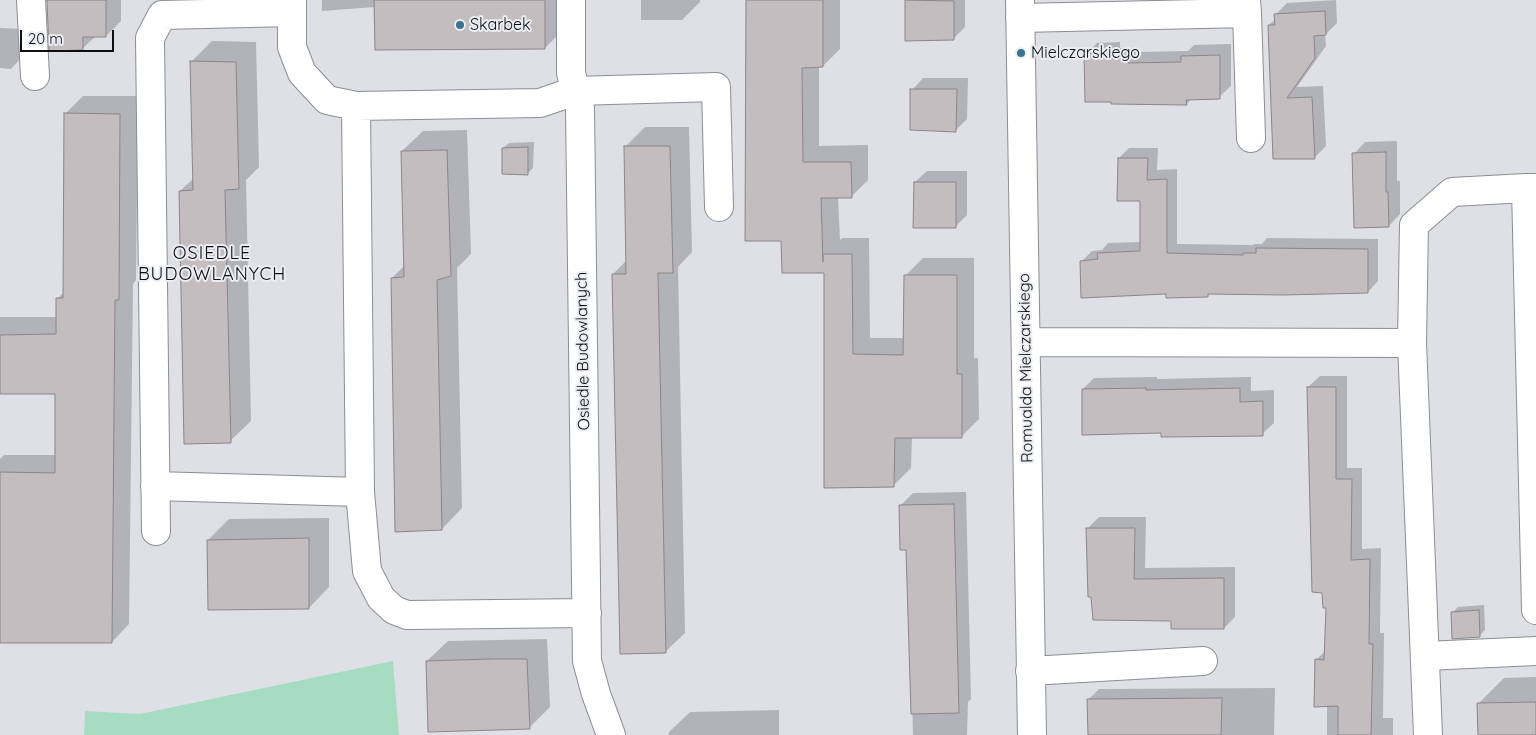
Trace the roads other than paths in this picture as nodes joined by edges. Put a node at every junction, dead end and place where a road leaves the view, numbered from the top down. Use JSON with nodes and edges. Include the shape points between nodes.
{"nodes":[{"id":1,"x":31,"y":0,"type":"edge"},
{"id":2,"x":571,"y":0,"type":"edge"},
{"id":3,"x":292,"y":6,"type":"edge"},
{"id":4,"x":1247,"y":7,"type":"edge"},
{"id":5,"x":162,"y":8,"type":"edge"},
{"id":6,"x":1020,"y":9,"type":"edge"},
{"id":7,"x":35,"y":76,"type":"dead end"},
{"id":8,"x":575,"y":91,"type":"junction"},
{"id":9,"x":356,"y":106,"type":"junction"},
{"id":10,"x":1251,"y":138,"type":"dead end"},
{"id":11,"x":1531,"y":188,"type":"edge"},
{"id":12,"x":719,"y":207,"type":"dead end"},
{"id":13,"x":1026,"y":342,"type":"junction"},
{"id":14,"x":1412,"y":342,"type":"junction"},
{"id":15,"x":155,"y":486,"type":"junction"},
{"id":16,"x":360,"y":492,"type":"junction"},
{"id":17,"x":156,"y":531,"type":"dead end"},
{"id":18,"x":1536,"y":610,"type":"edge"},
{"id":19,"x":587,"y":613,"type":"junction"},
{"id":20,"x":1536,"y":651,"type":"edge"},
{"id":21,"x":1425,"y":656,"type":"junction"},
{"id":22,"x":1204,"y":661,"type":"dead end"},
{"id":23,"x":1030,"y":671,"type":"junction"},
{"id":24,"x":612,"y":735,"type":"edge"},
{"id":25,"x":1032,"y":735,"type":"edge"},
{"id":26,"x":1428,"y":735,"type":"edge"}],
"edges":[{"from":1,"to":7,"type":"street"},
{"from":2,"to":8,"type":"street","name":"Osiedle Budowlanych","via":[[571,73]]},
{"from":3,"to":5,"type":"street"},
{"from":3,"to":9,"type":"street","via":[[292,47],[302,73],[327,100]]},
{"from":4,"to":6,"type":"street"},
{"from":4,"to":10,"type":"street"},
{"from":5,"to":15,"type":"street","via":[[150,38]]},
{"from":6,"to":13,"type":"street","name":"Romualda Mielczarskiego"},
{"from":8,"to":9,"type":"street","via":[[540,104]]},
{"from":8,"to":12,"type":"street","via":[[716,87]]},
{"from":8,"to":19,"type":"street","name":"Osiedle Budowlanych","via":[[580,108]]},
{"from":9,"to":16,"type":"street"},
{"from":11,"to":14,"type":"street","via":[[1452,192],[1414,225]]},
{"from":11,"to":18,"type":"street"},
{"from":13,"to":14,"type":"street"},
{"from":13,"to":23,"type":"street","name":"Romualda Mielczarskiego"},
{"from":14,"to":21,"type":"street"},
{"from":15,"to":16,"type":"street"},
{"from":15,"to":17,"type":"street"},
{"from":16,"to":19,"type":"street","via":[[367,570],[381,598],[394,610],[407,615]]},
{"from":19,"to":24,"type":"street","name":"Osiedle Budowlanych","via":[[587,661]]},
{"from":20,"to":21,"type":"street"},
{"from":21,"to":26,"type":"street"},
{"from":22,"to":23,"type":"street"},
{"from":23,"to":25,"type":"street","name":"Romualda Mielczarskiego"}]}
